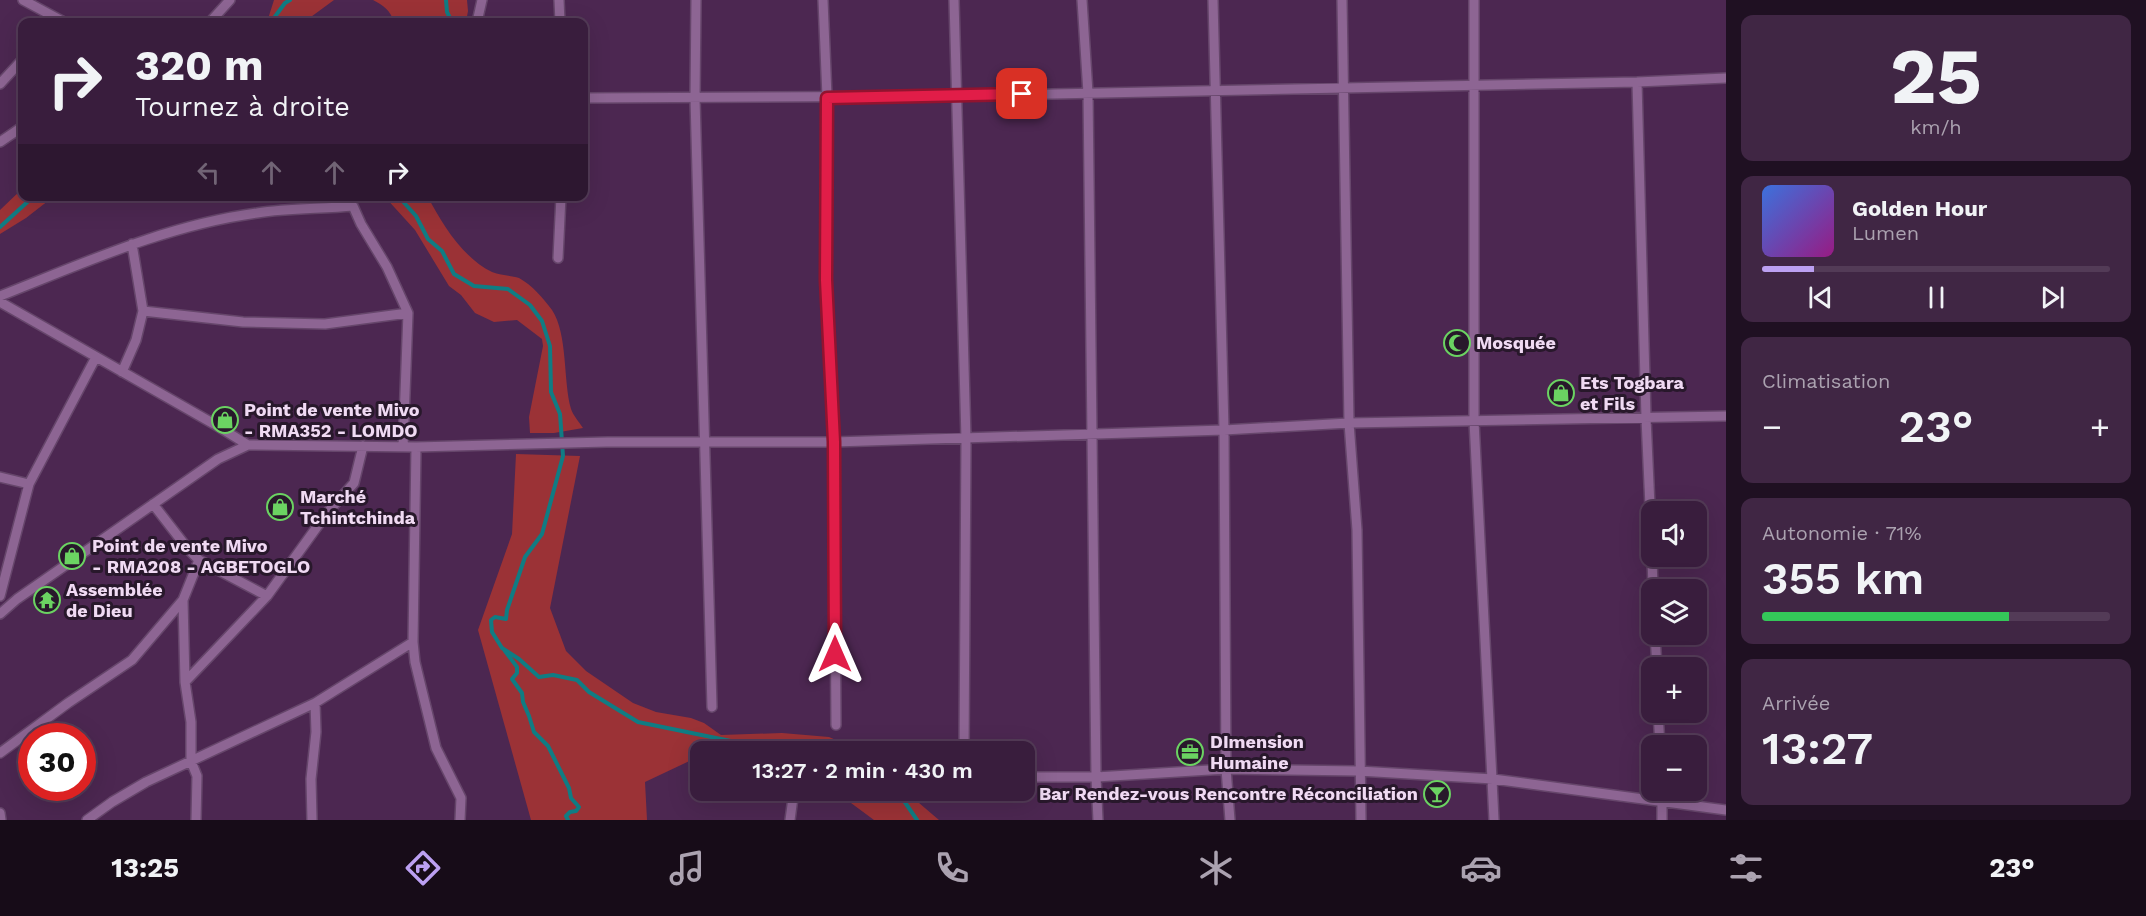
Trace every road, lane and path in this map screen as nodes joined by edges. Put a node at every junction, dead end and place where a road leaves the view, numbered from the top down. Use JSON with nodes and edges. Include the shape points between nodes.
{"nodes":[{"id":1,"x":23,"y":0,"type":"edge"},
{"id":2,"x":230,"y":0,"type":"edge"},
{"id":3,"x":482,"y":0,"type":"edge"},
{"id":4,"x":559,"y":0,"type":"edge"},
{"id":5,"x":696,"y":0,"type":"edge"},
{"id":6,"x":823,"y":0,"type":"edge"},
{"id":7,"x":954,"y":0,"type":"edge"},
{"id":8,"x":1082,"y":0,"type":"edge"},
{"id":9,"x":1214,"y":0,"type":"edge"},
{"id":10,"x":1342,"y":0,"type":"edge"},
{"id":11,"x":1474,"y":0,"type":"edge"},
{"id":12,"x":48,"y":18,"type":"edge"},
{"id":13,"x":214,"y":18,"type":"edge"},
{"id":14,"x":478,"y":18,"type":"edge"},
{"id":15,"x":560,"y":18,"type":"edge"},
{"id":16,"x":18,"y":64,"type":"edge"},
{"id":17,"x":1726,"y":78,"type":"edge"},
{"id":18,"x":1637,"y":82,"type":"junction"},
{"id":19,"x":0,"y":84,"type":"edge"},
{"id":20,"x":1476,"y":84,"type":"junction"},
{"id":21,"x":1344,"y":87,"type":"junction"},
{"id":22,"x":1217,"y":90,"type":"junction"},
{"id":23,"x":1088,"y":93,"type":"junction"},
{"id":24,"x":956,"y":96,"type":"junction"},
{"id":25,"x":588,"y":98,"type":"edge"},
{"id":26,"x":827,"y":98,"type":"junction"},
{"id":27,"x":695,"y":99,"type":"junction"},
{"id":28,"x":18,"y":130,"type":"edge"},
{"id":29,"x":0,"y":142,"type":"edge"},
{"id":30,"x":561,"y":201,"type":"edge"},
{"id":31,"x":132,"y":244,"type":"junction"},
{"id":32,"x":558,"y":258,"type":"dead end"},
{"id":33,"x":0,"y":296,"type":"edge"},
{"id":34,"x":0,"y":303,"type":"edge"},
{"id":35,"x":143,"y":311,"type":"junction"},
{"id":36,"x":408,"y":313,"type":"junction"},
{"id":37,"x":96,"y":357,"type":"junction"},
{"id":38,"x":122,"y":372,"type":"junction"},
{"id":39,"x":1726,"y":416,"type":"edge"},
{"id":40,"x":1646,"y":418,"type":"junction"},
{"id":41,"x":1474,"y":421,"type":"junction"},
{"id":42,"x":1349,"y":423,"type":"junction"},
{"id":43,"x":1224,"y":430,"type":"junction"},
{"id":44,"x":1092,"y":433,"type":"junction"},
{"id":45,"x":966,"y":439,"type":"junction"},
{"id":46,"x":704,"y":441,"type":"junction"},
{"id":47,"x":834,"y":442,"type":"junction"},
{"id":48,"x":248,"y":445,"type":"junction"},
{"id":49,"x":363,"y":446,"type":"junction"},
{"id":50,"x":404,"y":447,"type":"junction"},
{"id":51,"x":416,"y":447,"type":"junction"},
{"id":52,"x":0,"y":477,"type":"edge"},
{"id":53,"x":29,"y":484,"type":"junction"},
{"id":54,"x":1650,"y":501,"type":"edge"},
{"id":55,"x":153,"y":504,"type":"junction"},
{"id":56,"x":199,"y":560,"type":"junction"},
{"id":57,"x":267,"y":596,"type":"junction"},
{"id":58,"x":0,"y":597,"type":"edge"},
{"id":59,"x":183,"y":600,"type":"junction"},
{"id":60,"x":0,"y":614,"type":"edge"},
{"id":61,"x":413,"y":642,"type":"junction"},
{"id":62,"x":185,"y":682,"type":"junction"},
{"id":63,"x":315,"y":704,"type":"junction"},
{"id":64,"x":712,"y":707,"type":"dead end"},
{"id":65,"x":836,"y":725,"type":"dead end"},
{"id":66,"x":964,"y":741,"type":"edge"},
{"id":67,"x":0,"y":753,"type":"edge"},
{"id":68,"x":191,"y":761,"type":"junction"},
{"id":69,"x":1226,"y":769,"type":"junction"},
{"id":70,"x":1359,"y":771,"type":"junction"},
{"id":71,"x":1035,"y":777,"type":"edge"},
{"id":72,"x":1096,"y":777,"type":"junction"},
{"id":73,"x":1493,"y":779,"type":"junction"},
{"id":74,"x":1641,"y":798,"type":"edge"},
{"id":75,"x":793,"y":801,"type":"edge"},
{"id":76,"x":1662,"y":801,"type":"joint"},
{"id":77,"x":1726,"y":810,"type":"edge"},
{"id":78,"x":0,"y":813,"type":"edge"},
{"id":79,"x":1,"y":820,"type":"edge"},
{"id":80,"x":87,"y":820,"type":"edge"},
{"id":81,"x":196,"y":820,"type":"edge"},
{"id":82,"x":312,"y":820,"type":"edge"},
{"id":83,"x":460,"y":820,"type":"edge"},
{"id":84,"x":790,"y":820,"type":"edge"},
{"id":85,"x":1098,"y":820,"type":"edge"},
{"id":86,"x":1230,"y":820,"type":"edge"},
{"id":87,"x":1361,"y":820,"type":"edge"},
{"id":88,"x":1494,"y":820,"type":"edge"},
{"id":89,"x":1662,"y":820,"type":"edge"}],
"edges":[{"from":1,"to":12,"type":"street"},
{"from":2,"to":13,"type":"street"},
{"from":3,"to":14,"type":"street"},
{"from":4,"to":15,"type":"street"},
{"from":5,"to":27,"type":"street"},
{"from":6,"to":26,"type":"street"},
{"from":7,"to":24,"type":"street"},
{"from":8,"to":23,"type":"street"},
{"from":9,"to":22,"type":"street"},
{"from":10,"to":21,"type":"street"},
{"from":11,"to":20,"type":"street"},
{"from":16,"to":19,"type":"street"},
{"from":17,"to":18,"type":"street"},
{"from":18,"to":20,"type":"street"},
{"from":18,"to":40,"type":"street"},
{"from":20,"to":21,"type":"street"},
{"from":20,"to":41,"type":"street"},
{"from":21,"to":22,"type":"street"},
{"from":21,"to":42,"type":"street"},
{"from":22,"to":23,"type":"street"},
{"from":22,"to":43,"type":"street"},
{"from":23,"to":24,"type":"street"},
{"from":23,"to":44,"type":"street"},
{"from":24,"to":26,"type":"street"},
{"from":24,"to":45,"type":"street"},
{"from":25,"to":27,"type":"street"},
{"from":26,"to":27,"type":"street"},
{"from":26,"to":47,"type":"street","via":[[826,280]]},
{"from":27,"to":46,"type":"street"},
{"from":28,"to":29,"type":"street"},
{"from":30,"to":32,"type":"street"},
{"from":31,"to":33,"type":"street"},
{"from":31,"to":35,"type":"street"},
{"from":31,"to":36,"type":"street","via":[[258,212],[353,206]]},
{"from":34,"to":37,"type":"street"},
{"from":35,"to":36,"type":"street","via":[[243,322],[325,324]]},
{"from":35,"to":38,"type":"street"},
{"from":36,"to":50,"type":"street"},
{"from":37,"to":38,"type":"street"},
{"from":37,"to":53,"type":"street"},
{"from":38,"to":48,"type":"street"},
{"from":39,"to":40,"type":"street"},
{"from":40,"to":41,"type":"street"},
{"from":40,"to":54,"type":"street"},
{"from":41,"to":42,"type":"street"},
{"from":41,"to":73,"type":"street"},
{"from":42,"to":43,"type":"street"},
{"from":42,"to":70,"type":"street","via":[[1358,530]]},
{"from":43,"to":44,"type":"street"},
{"from":43,"to":69,"type":"street"},
{"from":44,"to":45,"type":"street"},
{"from":44,"to":72,"type":"street"},
{"from":45,"to":47,"type":"street"},
{"from":45,"to":66,"type":"street"},
{"from":46,"to":47,"type":"street"},
{"from":46,"to":51,"type":"street"},
{"from":46,"to":64,"type":"street"},
{"from":47,"to":65,"type":"street"},
{"from":48,"to":49,"type":"street"},
{"from":48,"to":55,"type":"street","via":[[218,459]]},
{"from":49,"to":50,"type":"street"},
{"from":49,"to":57,"type":"street","via":[[354,483],[327,513]]},
{"from":50,"to":51,"type":"street"},
{"from":51,"to":61,"type":"street"},
{"from":52,"to":53,"type":"street"},
{"from":53,"to":58,"type":"street"},
{"from":55,"to":56,"type":"street"},
{"from":55,"to":60,"type":"street"},
{"from":56,"to":57,"type":"street"},
{"from":56,"to":59,"type":"street"},
{"from":57,"to":62,"type":"street"},
{"from":59,"to":62,"type":"street"},
{"from":59,"to":67,"type":"street","via":[[132,660]]},
{"from":61,"to":63,"type":"street"},
{"from":61,"to":83,"type":"street","via":[[436,748],[461,798]]},
{"from":62,"to":68,"type":"street"},
{"from":63,"to":68,"type":"street"},
{"from":63,"to":82,"type":"street"},
{"from":68,"to":80,"type":"street","via":[[112,801]]},
{"from":68,"to":81,"type":"street","via":[[197,776]]},
{"from":69,"to":70,"type":"street"},
{"from":69,"to":72,"type":"street"},
{"from":69,"to":86,"type":"street"},
{"from":70,"to":73,"type":"street"},
{"from":70,"to":87,"type":"street"},
{"from":71,"to":72,"type":"street"},
{"from":72,"to":85,"type":"street"},
{"from":73,"to":74,"type":"street"},
{"from":73,"to":88,"type":"street"},
{"from":75,"to":84,"type":"street"},
{"from":76,"to":77,"type":"street"},
{"from":76,"to":89,"type":"street"},
{"from":78,"to":79,"type":"street"}]}
